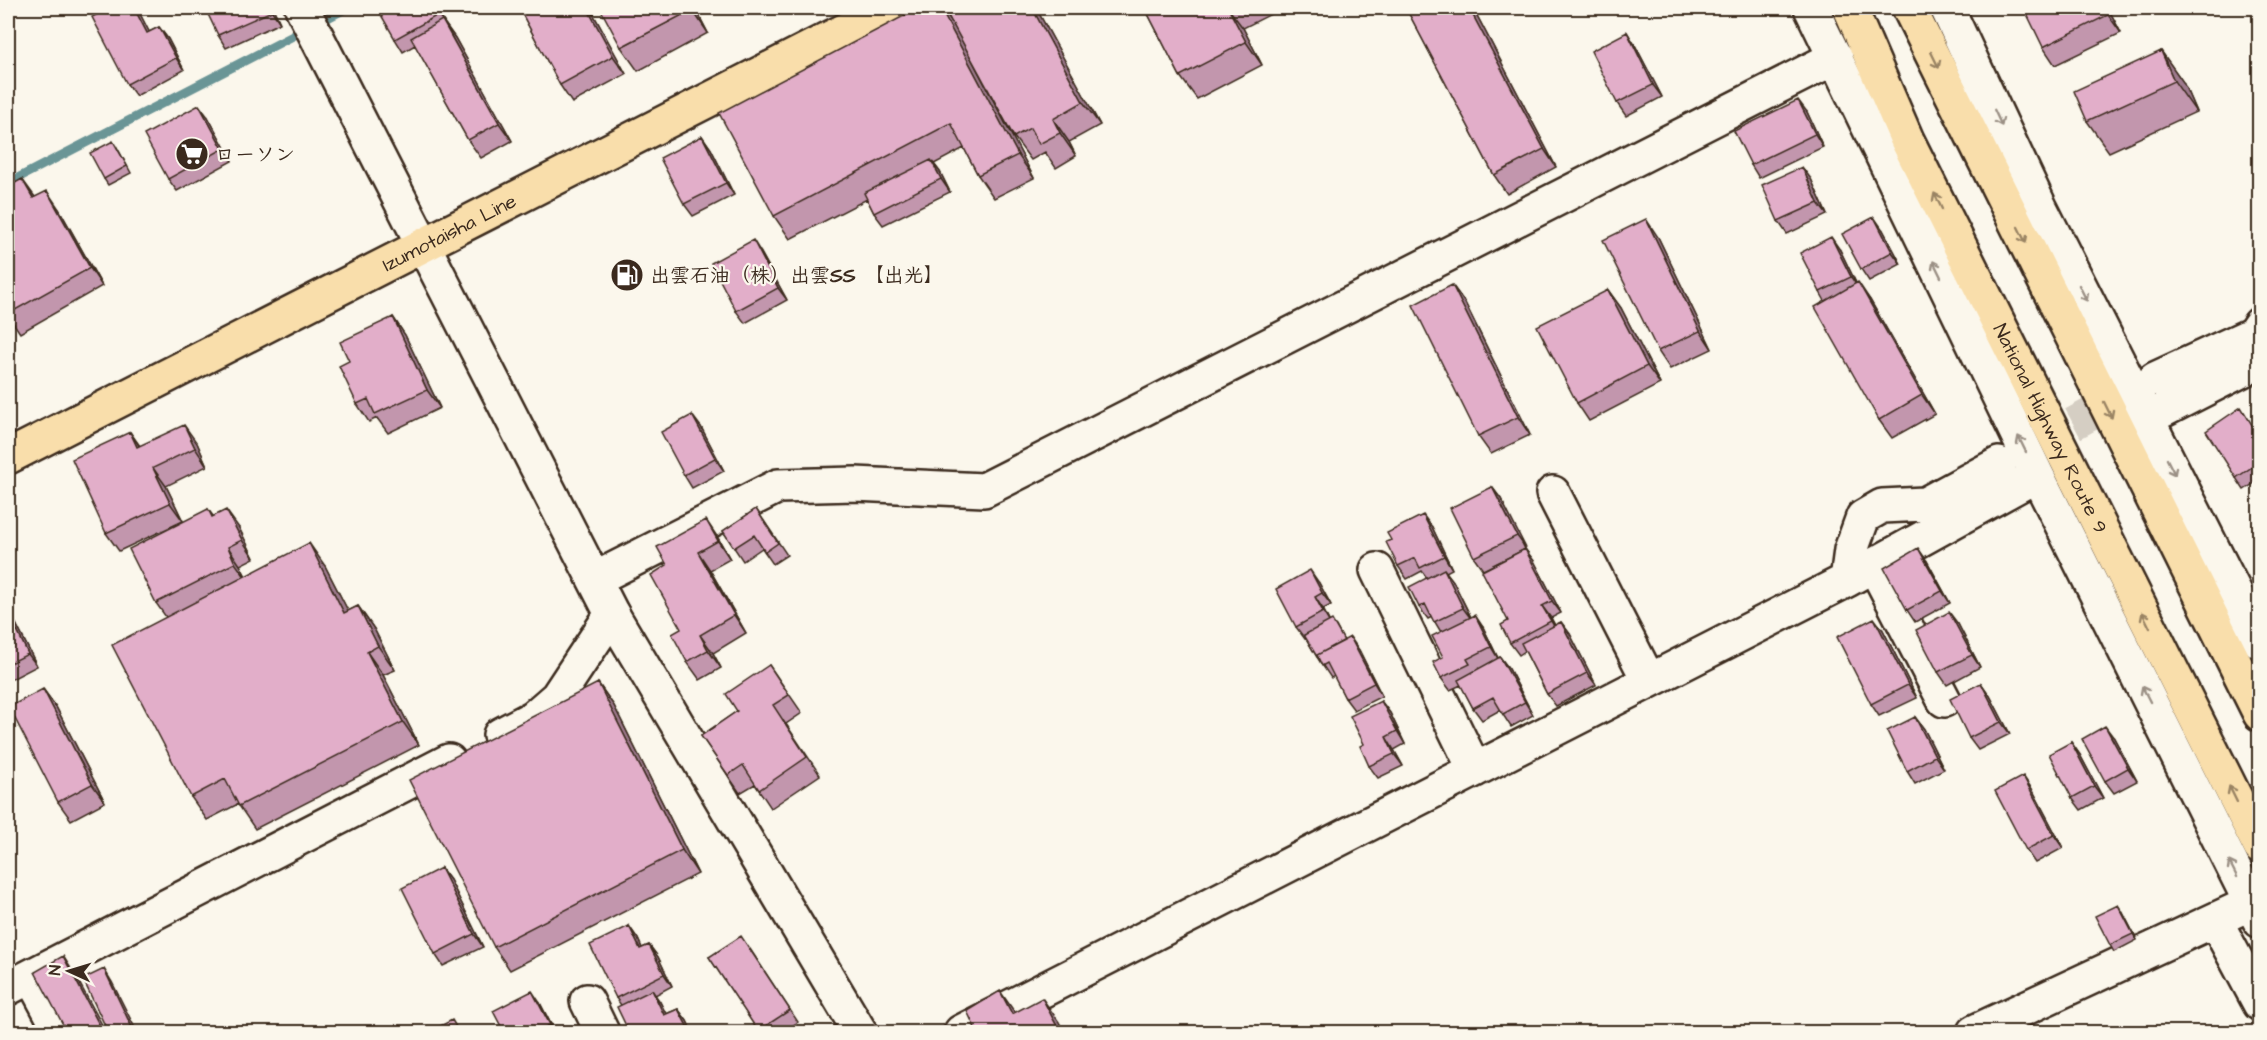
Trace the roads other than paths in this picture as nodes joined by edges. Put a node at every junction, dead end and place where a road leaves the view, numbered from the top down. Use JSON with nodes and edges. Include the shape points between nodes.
{"nodes":[{"id":1,"x":302,"y":8,"type":"edge"},
{"id":2,"x":889,"y":8,"type":"edge"},
{"id":3,"x":1811,"y":8,"type":"edge"},
{"id":4,"x":1850,"y":8,"type":"edge"},
{"id":5,"x":1910,"y":8,"type":"edge"},
{"id":6,"x":1947,"y":8,"type":"edge"},
{"id":7,"x":1836,"y":57,"type":"junction"},
{"id":8,"x":1996,"y":183,"type":"junction"},
{"id":9,"x":2040,"y":207,"type":"junction"},
{"id":10,"x":424,"y":243,"type":"junction"},
{"id":11,"x":2259,"y":324,"type":"edge"},
{"id":12,"x":2259,"y":361,"type":"edge"},
{"id":13,"x":2155,"y":379,"type":"tunnel mouth"},
{"id":14,"x":2146,"y":419,"type":"junction"},
{"id":15,"x":8,"y":457,"type":"edge"},
{"id":16,"x":1999,"y":464,"type":"tunnel mouth"},
{"id":17,"x":2037,"y":475,"type":"junction"},
{"id":18,"x":1553,"y":493,"type":"dead end"},
{"id":19,"x":2055,"y":512,"type":"junction"},
{"id":20,"x":2100,"y":528,"type":"junction"},
{"id":21,"x":1377,"y":570,"type":"dead end"},
{"id":22,"x":1860,"y":573,"type":"junction"},
{"id":23,"x":595,"y":579,"type":"junction"},
{"id":24,"x":612,"y":614,"type":"junction"},
{"id":25,"x":2223,"y":642,"type":"junction"},
{"id":26,"x":2259,"y":642,"type":"edge"},
{"id":27,"x":2259,"y":657,"type":"edge"},
{"id":28,"x":1649,"y":681,"type":"junction"},
{"id":29,"x":1944,"y":700,"type":"dead end"},
{"id":30,"x":2259,"y":714,"type":"edge"},
{"id":31,"x":1475,"y":770,"type":"junction"},
{"id":32,"x":2259,"y":847,"type":"edge"},
{"id":33,"x":2255,"y":912,"type":"edge"},
{"id":34,"x":2216,"y":920,"type":"junction"},
{"id":35,"x":19,"y":982,"type":"edge"},
{"id":36,"x":587,"y":1001,"type":"dead end"},
{"id":37,"x":2259,"y":1004,"type":"edge"},
{"id":38,"x":61,"y":1032,"type":"edge"},
{"id":39,"x":602,"y":1032,"type":"edge"},
{"id":40,"x":860,"y":1032,"type":"edge"},
{"id":41,"x":961,"y":1032,"type":"edge"},
{"id":42,"x":1974,"y":1032,"type":"edge"}],
"edges":[{"from":1,"to":10,"type":"street"},
{"from":2,"to":10,"type":"main road","name":"Izumotaisha Line"},
{"from":3,"to":7,"type":"street"},
{"from":20,"to":4,"type":"main road","name":"National Highway Route 9","one_way":true,"via":[[1907,140]]},
{"from":5,"to":8,"type":"main road","one_way":true},
{"from":6,"to":9,"type":"street","one_way":true},
{"from":17,"to":7,"type":"street","one_way":true},
{"from":7,"to":23,"type":"street","via":[[984,490],[855,484],[778,486]]},
{"from":8,"to":9,"type":"street"},
{"from":8,"to":25,"type":"main road","one_way":true},
{"from":9,"to":14,"type":"street","one_way":true},
{"from":10,"to":15,"type":"main road","name":"Izumotaisha Line"},
{"from":10,"to":23,"type":"street"},
{"from":11,"to":13,"type":"street","via":[[2253,334]]},
{"from":12,"to":14,"type":"street"},
{"from":14,"to":26,"type":"street","one_way":true},
{"from":16,"to":22,"type":"street","via":[[1925,504],[1882,506],[1863,517],[1851,550]]},
{"from":17,"to":19,"type":"street"},
{"from":17,"to":22,"type":"street"},
{"from":18,"to":28,"type":"street"},
{"from":19,"to":20,"type":"street"},
{"from":33,"to":19,"type":"street","one_way":true},
{"from":32,"to":20,"type":"main road","name":"National Highway Route 9","one_way":true},
{"from":21,"to":31,"type":"street"},
{"from":22,"to":28,"type":"street"},
{"from":22,"to":29,"type":"street"},
{"from":23,"to":24,"type":"street"},
{"from":24,"to":35,"type":"street","via":[[557,697],[534,717]]},
{"from":24,"to":40,"type":"street"},
{"from":25,"to":27,"type":"street"},
{"from":25,"to":30,"type":"main road"},
{"from":28,"to":31,"type":"street"},
{"from":31,"to":41,"type":"street"},
{"from":33,"to":34,"type":"street"},
{"from":34,"to":37,"type":"street"},
{"from":34,"to":42,"type":"street"},
{"from":35,"to":38,"type":"street"},
{"from":36,"to":39,"type":"street"}]}
